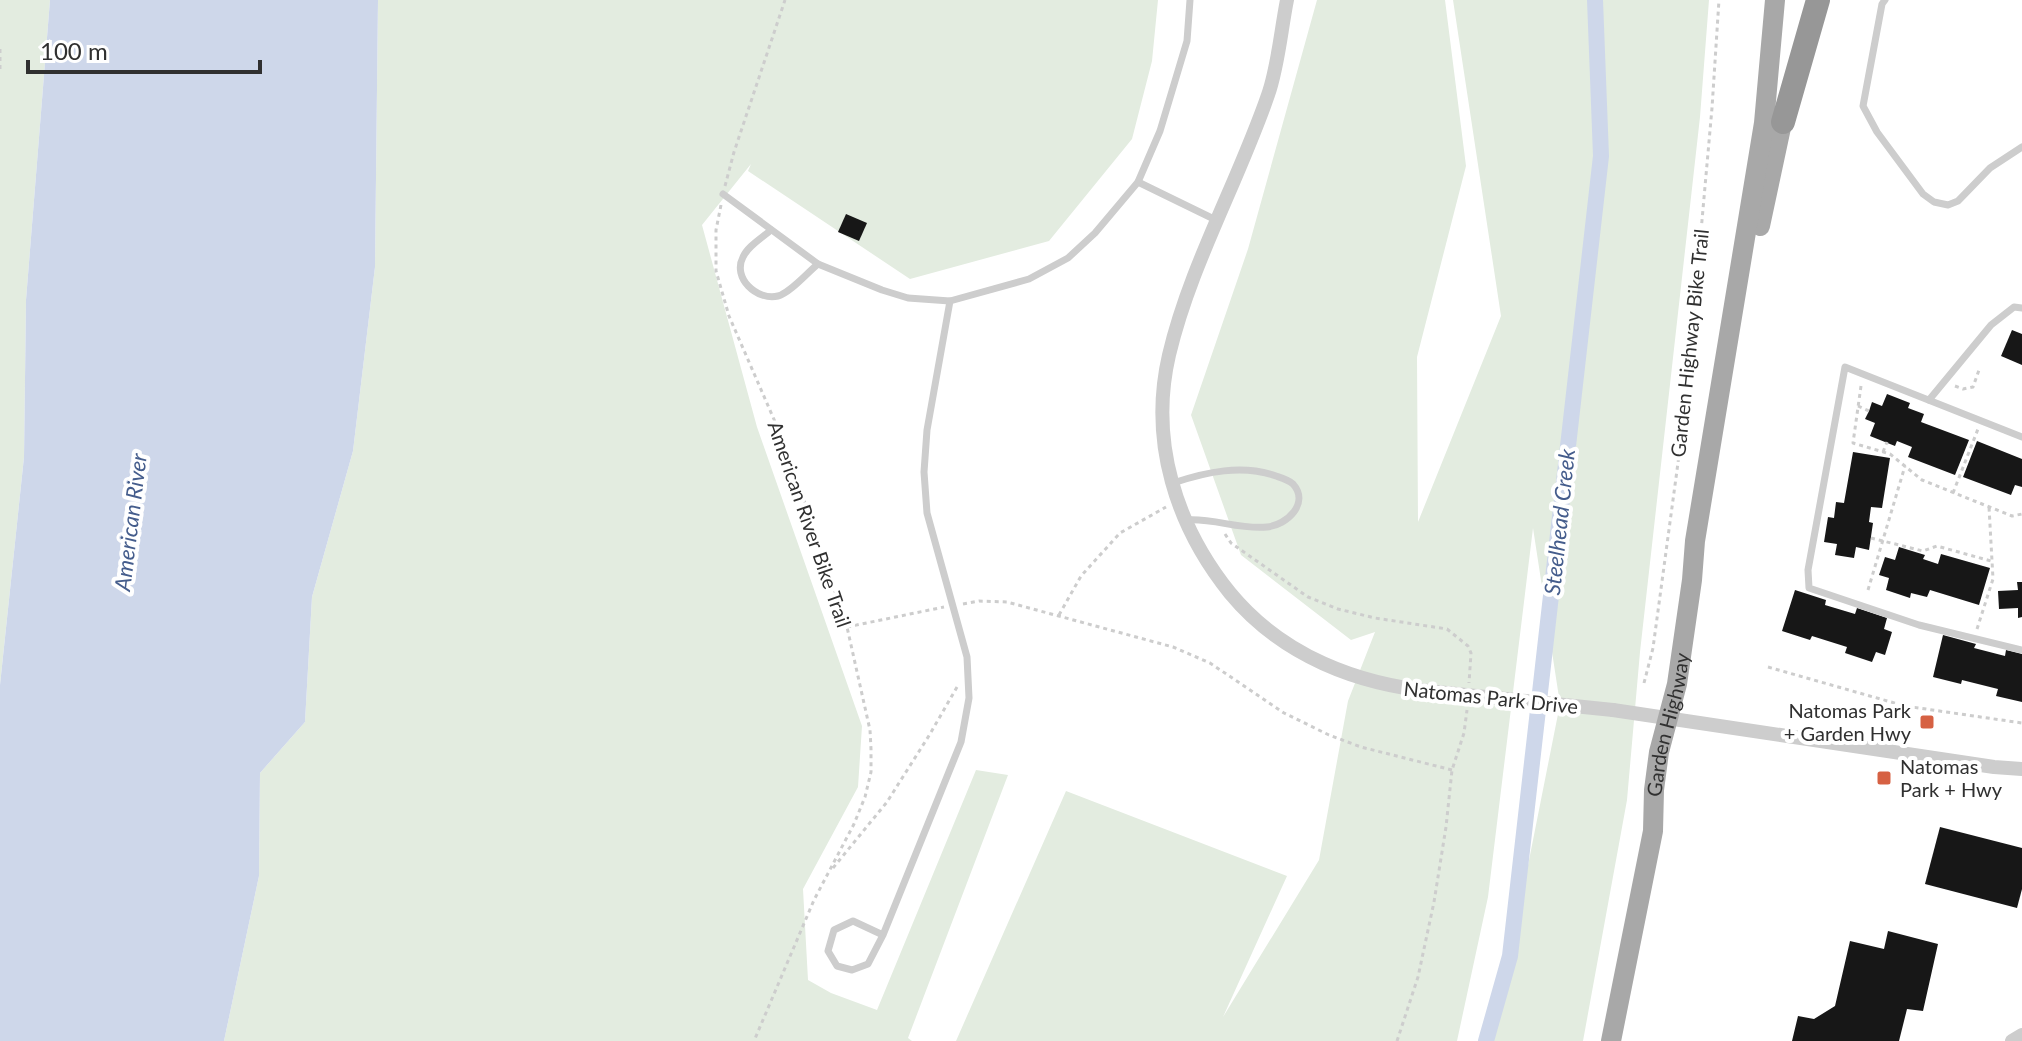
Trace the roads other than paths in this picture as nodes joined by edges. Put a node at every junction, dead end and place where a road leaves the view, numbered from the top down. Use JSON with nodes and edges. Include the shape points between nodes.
{"nodes":[{"id":1,"x":1190,"y":0,"type":"edge"},
{"id":2,"x":1287,"y":0,"type":"edge"},
{"id":3,"x":1775,"y":0,"type":"edge"},
{"id":4,"x":1807,"y":0,"type":"edge"},
{"id":5,"x":1818,"y":0,"type":"edge"},
{"id":6,"x":1885,"y":0,"type":"edge"},
{"id":7,"x":1783,"y":122,"type":"junction"},
{"id":8,"x":2022,"y":147,"type":"edge"},
{"id":9,"x":1138,"y":182,"type":"junction"},
{"id":10,"x":723,"y":194,"type":"road end"},
{"id":11,"x":1218,"y":221,"type":"junction"},
{"id":12,"x":771,"y":230,"type":"junction"},
{"id":13,"x":818,"y":264,"type":"junction"},
{"id":14,"x":950,"y":301,"type":"junction"},
{"id":15,"x":2022,"y":308,"type":"edge"},
{"id":16,"x":1929,"y":400,"type":"junction"},
{"id":17,"x":1717,"y":409,"type":"junction"},
{"id":18,"x":2022,"y":437,"type":"edge"},
{"id":19,"x":1171,"y":484,"type":"junction"},
{"id":20,"x":1185,"y":520,"type":"junction"},
{"id":21,"x":2022,"y":650,"type":"edge"},
{"id":22,"x":1668,"y":719,"type":"junction"},
{"id":23,"x":2022,"y":769,"type":"edge"},
{"id":24,"x":883,"y":935,"type":"junction"},
{"id":25,"x":2022,"y":1035,"type":"edge"},
{"id":26,"x":1611,"y":1041,"type":"edge"},
{"id":27,"x":2012,"y":1041,"type":"edge"}],
"edges":[{"from":1,"to":9,"type":"lane","via":[[1187,41],[1160,131]]},
{"from":2,"to":11,"type":"street","name":"Natomas Park Drive","via":[[1269,91]]},
{"from":3,"to":17,"type":"main road","name":"Garden Highway","via":[[1764,123]]},
{"from":4,"to":7,"type":"main road","name":"Garden Highway"},
{"from":5,"to":7,"type":"highway"},
{"from":6,"to":8,"type":"lane","via":[[1863,106],[1923,194],[1948,205],[1958,201],[1990,168]]},
{"from":7,"to":17,"type":"main road","name":"Garden Highway"},
{"from":9,"to":11,"type":"lane"},
{"from":9,"to":14,"type":"lane","via":[[1068,258],[1029,279]]},
{"from":10,"to":12,"type":"lane"},
{"from":11,"to":19,"type":"street","name":"Natomas Park Drive","via":[[1169,357],[1164,442]]},
{"from":12,"to":13,"type":"lane"},
{"from":12,"to":13,"type":"lane","via":[[742,258],[747,287],[762,296],[777,296]]},
{"from":13,"to":14,"type":"lane","via":[[908,298]]},
{"from":14,"to":24,"type":"lane","via":[[924,472],[927,513],[967,657],[969,698],[961,742]]},
{"from":15,"to":16,"type":"lane","via":[[2014,307],[1991,325]]},
{"from":16,"to":18,"type":"lane"},
{"from":16,"to":21,"type":"lane","via":[[1845,367],[1809,588],[1919,625]]},
{"from":17,"to":22,"type":"main road","name":"Garden Highway"},
{"from":19,"to":20,"type":"street","name":"Natomas Park Drive"},
{"from":19,"to":20,"type":"lane","via":[[1239,469],[1292,482],[1298,494],[1297,507],[1286,521],[1269,527]]},
{"from":20,"to":22,"type":"street","name":"Natomas Park Drive","bridge":true,"via":[[1211,569],[1240,605],[1271,634],[1334,669],[1407,689]]},
{"from":22,"to":23,"type":"street","name":"Natomas Park Drive"},
{"from":22,"to":26,"type":"main road","name":"Garden Highway","via":[[1659,752],[1653,831]]},
{"from":24,"to":24,"type":"lane","via":[[868,964],[852,970],[837,966],[828,951],[834,930],[853,921]]},
{"from":25,"to":27,"type":"street"}]}
